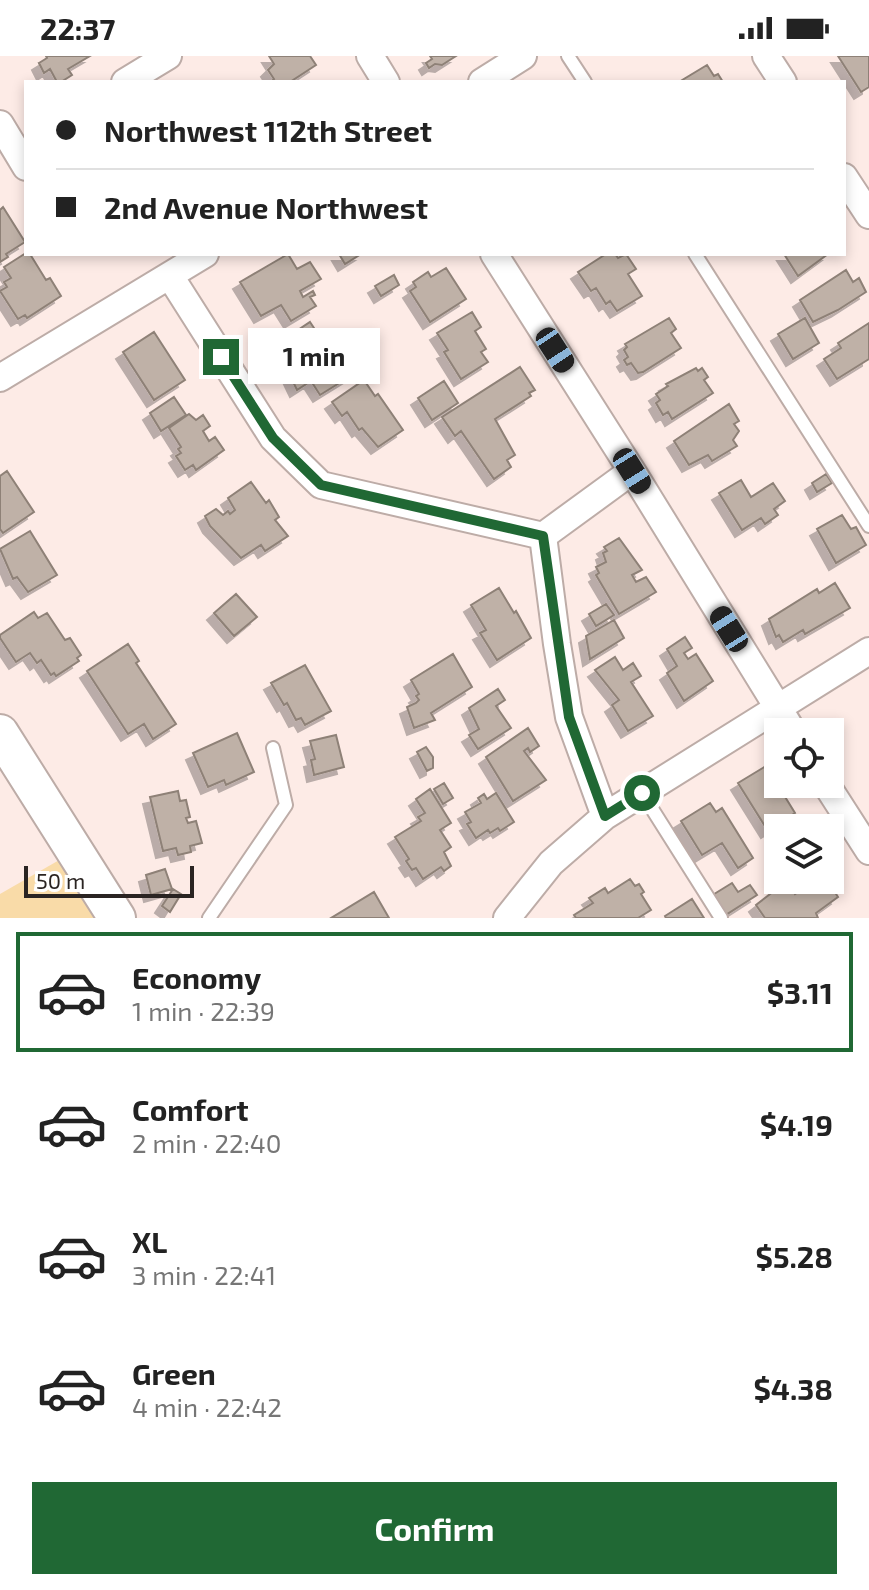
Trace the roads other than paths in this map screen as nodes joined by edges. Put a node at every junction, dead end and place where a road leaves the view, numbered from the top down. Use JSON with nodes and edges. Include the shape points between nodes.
{"nodes":[{"id":1,"x":168,"y":56,"type":"edge"},
{"id":2,"x":370,"y":56,"type":"edge"},
{"id":3,"x":523,"y":56,"type":"edge"},
{"id":4,"x":568,"y":56,"type":"edge"},
{"id":5,"x":766,"y":56,"type":"edge"},
{"id":6,"x":128,"y":80,"type":"edge"},
{"id":7,"x":385,"y":80,"type":"edge"},
{"id":8,"x":485,"y":80,"type":"edge"},
{"id":9,"x":584,"y":80,"type":"edge"},
{"id":10,"x":782,"y":80,"type":"edge"},
{"id":11,"x":0,"y":124,"type":"edge"},
{"id":12,"x":22,"y":153,"type":"edge"},
{"id":13,"x":846,"y":180,"type":"edge"},
{"id":14,"x":869,"y":215,"type":"edge"},
{"id":15,"x":202,"y":256,"type":"edge"},
{"id":16,"x":495,"y":256,"type":"edge"},
{"id":17,"x":696,"y":256,"type":"edge"},
{"id":18,"x":170,"y":276,"type":"junction"},
{"id":19,"x":0,"y":378,"type":"edge"},
{"id":20,"x":632,"y":471,"type":"junction"},
{"id":21,"x":869,"y":526,"type":"edge"},
{"id":22,"x":543,"y":536,"type":"junction"},
{"id":23,"x":869,"y":651,"type":"edge"},
{"id":24,"x":778,"y":708,"type":"junction"},
{"id":25,"x":784,"y":718,"type":"edge"},
{"id":26,"x":0,"y":733,"type":"edge"},
{"id":27,"x":273,"y":748,"type":"dead end"},
{"id":28,"x":642,"y":793,"type":"junction"},
{"id":29,"x":835,"y":798,"type":"edge"},
{"id":30,"x":605,"y":816,"type":"junction"},
{"id":31,"x":869,"y":851,"type":"edge"},
{"id":32,"x":117,"y":918,"type":"edge"},
{"id":33,"x":209,"y":918,"type":"edge"},
{"id":34,"x":509,"y":918,"type":"edge"},
{"id":35,"x":721,"y":918,"type":"edge"}],
"edges":[{"from":1,"to":6,"type":"street"},
{"from":2,"to":7,"type":"street"},
{"from":3,"to":8,"type":"street"},
{"from":4,"to":9,"type":"lane"},
{"from":5,"to":10,"type":"street"},
{"from":11,"to":12,"type":"street"},
{"from":13,"to":14,"type":"street"},
{"from":15,"to":18,"type":"street"},
{"from":16,"to":20,"type":"street"},
{"from":17,"to":21,"type":"lane"},
{"from":18,"to":19,"type":"street"},
{"from":18,"to":22,"type":"street","via":[[273,438],[321,485]]},
{"from":20,"to":22,"type":"street"},
{"from":20,"to":24,"type":"street"},
{"from":22,"to":30,"type":"street","via":[[569,717]]},
{"from":23,"to":24,"type":"street"},
{"from":24,"to":25,"type":"street"},
{"from":24,"to":28,"type":"street"},
{"from":26,"to":32,"type":"street"},
{"from":27,"to":33,"type":"lane","via":[[286,805]]},
{"from":28,"to":30,"type":"street"},
{"from":28,"to":35,"type":"lane"},
{"from":29,"to":31,"type":"street"},
{"from":30,"to":34,"type":"street","via":[[551,863]]}]}
